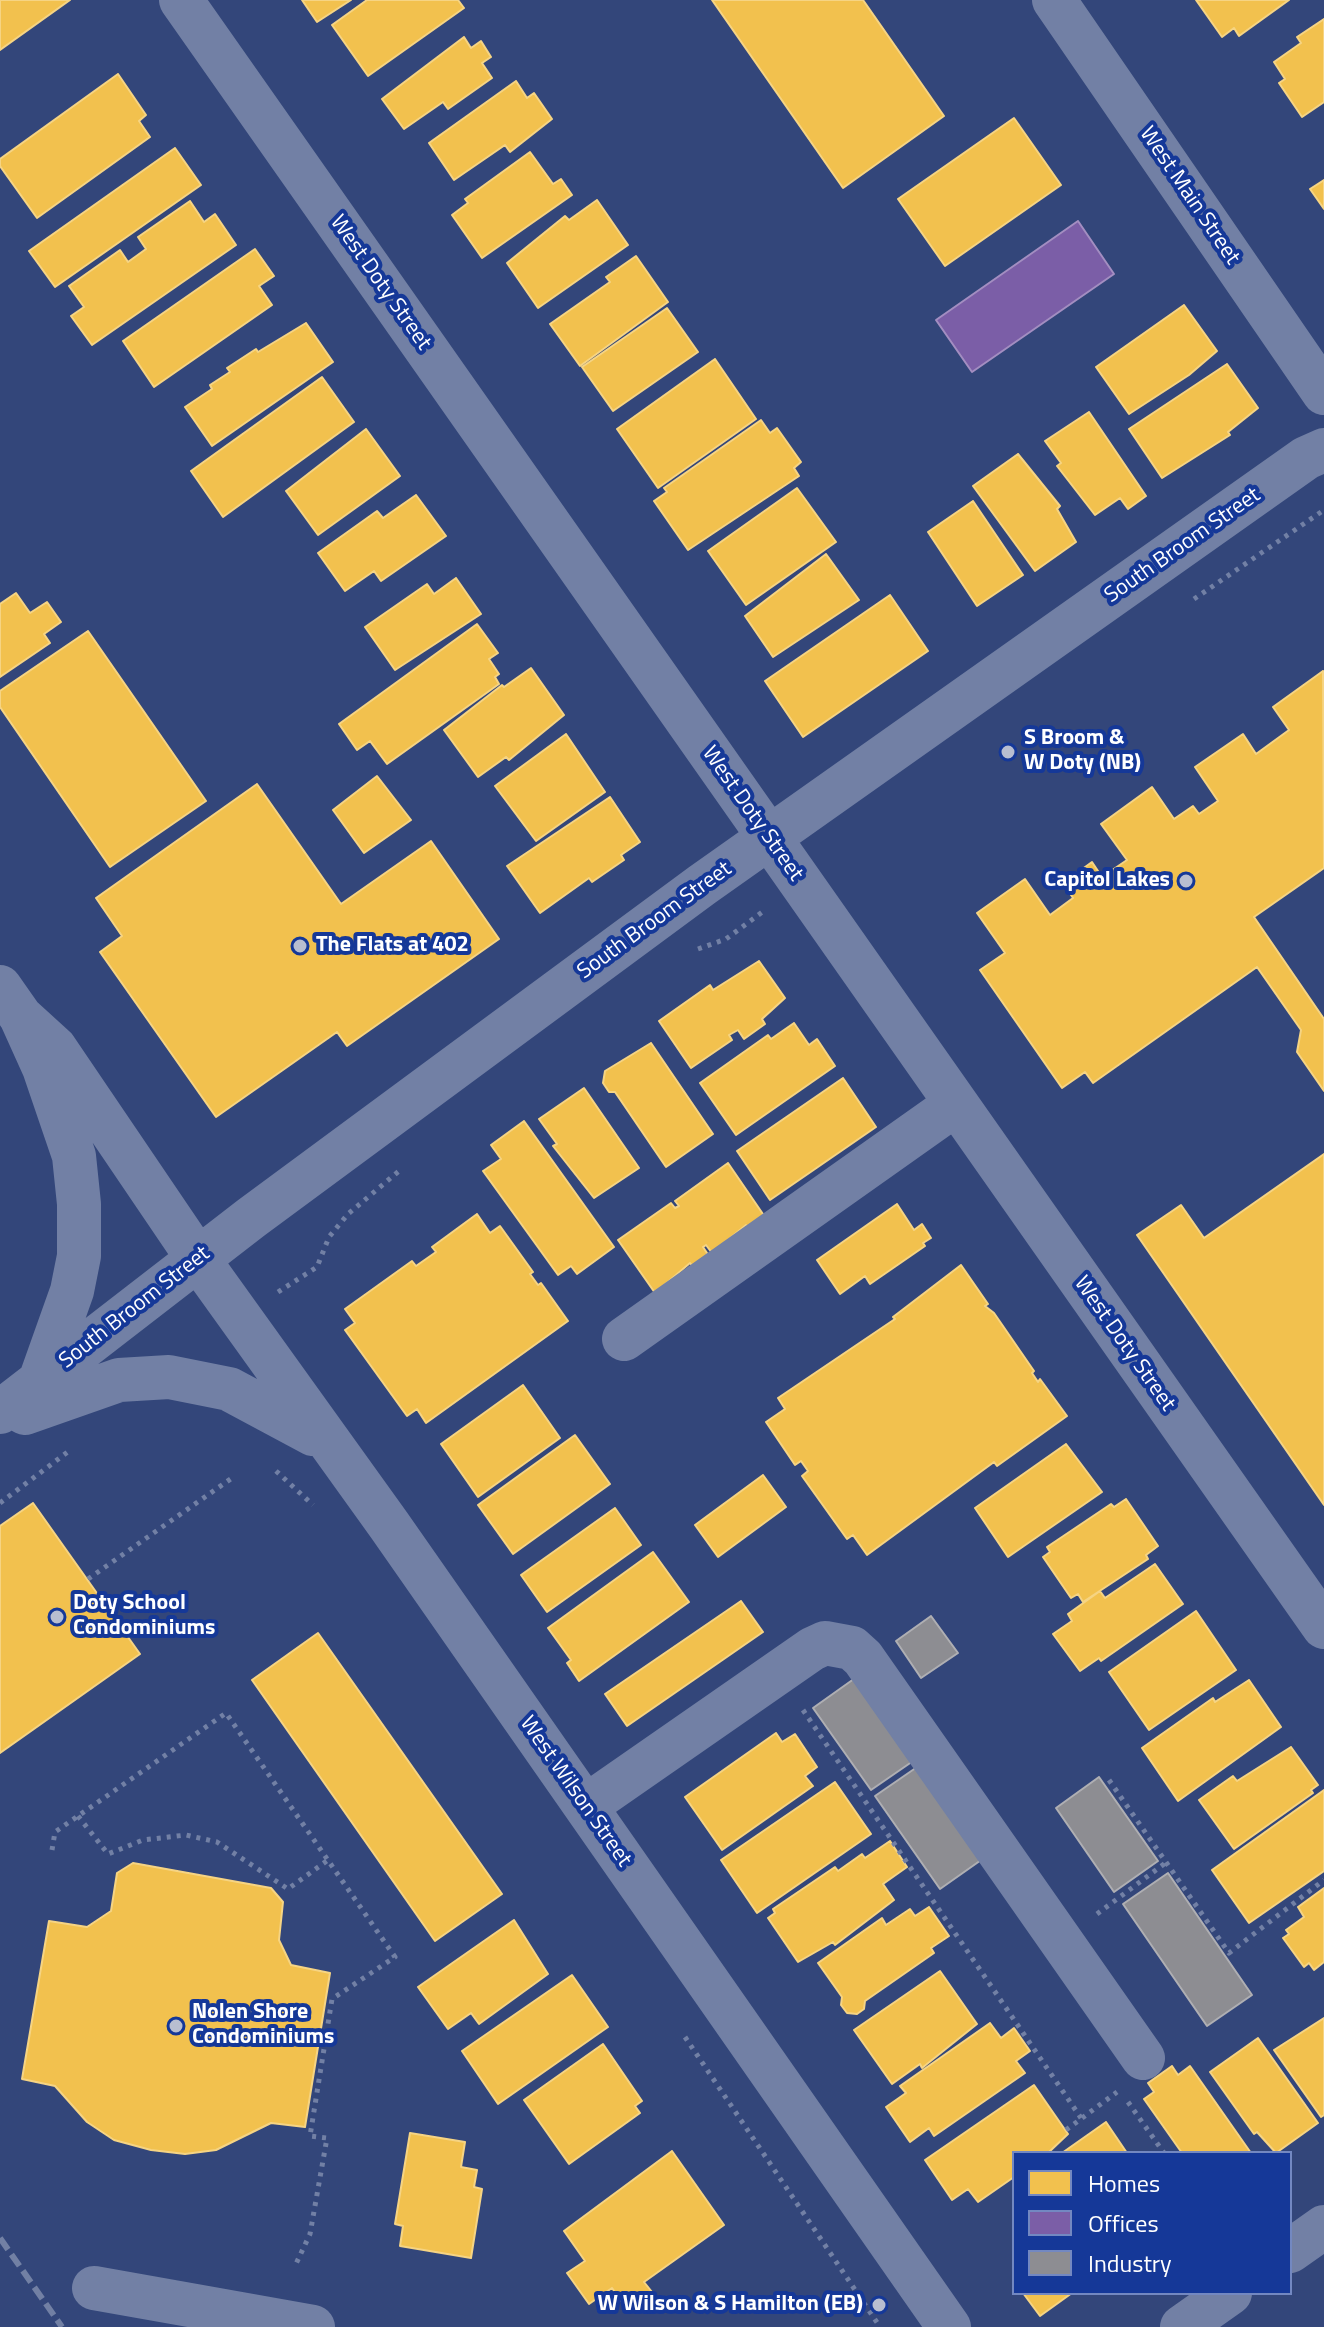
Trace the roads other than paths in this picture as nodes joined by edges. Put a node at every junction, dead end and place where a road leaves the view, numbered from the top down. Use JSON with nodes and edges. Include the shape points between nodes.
{"nodes":[{"id":1,"x":181,"y":0,"type":"edge"},
{"id":2,"x":1054,"y":0,"type":"edge"},
{"id":3,"x":1324,"y":393,"type":"edge"},
{"id":4,"x":1324,"y":450,"type":"edge"},
{"id":5,"x":770,"y":839,"type":"junction"},
{"id":6,"x":10,"y":1002,"type":"edge"},
{"id":7,"x":956,"y":1104,"type":"junction"},
{"id":8,"x":198,"y":1259,"type":"junction"},
{"id":9,"x":624,"y":1339,"type":"dead end"},
{"id":10,"x":39,"y":1383,"type":"junction"},
{"id":11,"x":0,"y":1412,"type":"edge"},
{"id":12,"x":0,"y":1423,"type":"edge"},
{"id":13,"x":327,"y":1442,"type":"junction"},
{"id":14,"x":1324,"y":1627,"type":"edge"},
{"id":15,"x":586,"y":1806,"type":"junction"},
{"id":16,"x":1143,"y":2058,"type":"dead end"},
{"id":17,"x":1324,"y":2227,"type":"edge"},
{"id":18,"x":1292,"y":2250,"type":"edge"},
{"id":19,"x":94,"y":2288,"type":"dead end"},
{"id":20,"x":1227,"y":2295,"type":"edge"},
{"id":21,"x":313,"y":2327,"type":"edge"},
{"id":22,"x":949,"y":2327,"type":"edge"},
{"id":23,"x":1182,"y":2327,"type":"edge"}],
"edges":[{"from":1,"to":5,"type":"street","name":"West Doty Street"},
{"from":2,"to":3,"type":"street","name":"West Main Street"},
{"from":4,"to":5,"type":"street","name":"South Broom Street"},
{"from":5,"to":7,"type":"street","name":"West Doty Street"},
{"from":5,"to":8,"type":"street","name":"South Broom Street"},
{"from":6,"to":8,"type":"street","name":"West Wilson Street","via":[[55,1048]]},
{"from":6,"to":10,"type":"street","via":[[44,1068],[74,1156],[79,1204],[79,1256],[72,1291]]},
{"from":7,"to":9,"type":"street"},
{"from":7,"to":14,"type":"street","name":"West Doty Street"},
{"from":8,"to":10,"type":"street","name":"South Broom Street"},
{"from":8,"to":13,"type":"street","name":"West Wilson Street"},
{"from":10,"to":11,"type":"street","name":"South Broom Street"},
{"from":12,"to":13,"type":"street","via":[[119,1380],[169,1377],[229,1389]]},
{"from":13,"to":15,"type":"street","name":"West Wilson Street"},
{"from":15,"to":16,"type":"street","via":[[825,1643],[852,1648]]},
{"from":15,"to":22,"type":"street","name":"West Wilson Street"},
{"from":17,"to":18,"type":"street"},
{"from":19,"to":21,"type":"street"},
{"from":20,"to":23,"type":"street"}]}
